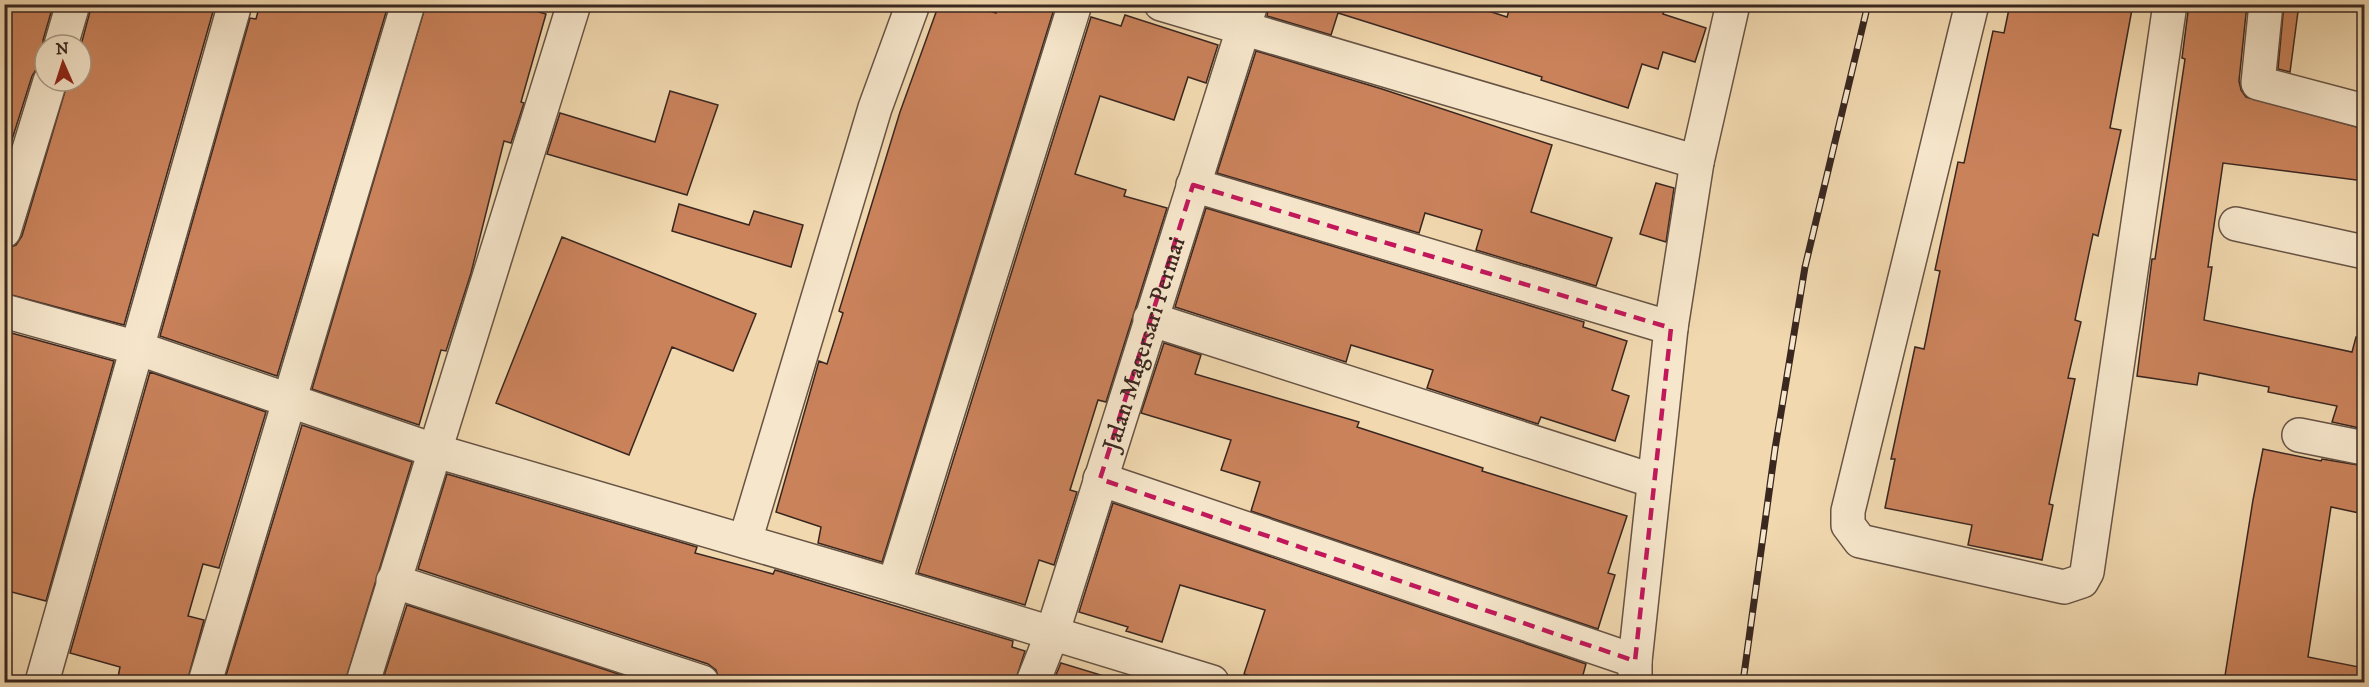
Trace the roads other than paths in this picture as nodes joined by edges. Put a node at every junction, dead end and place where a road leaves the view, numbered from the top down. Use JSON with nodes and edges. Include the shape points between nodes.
{"nodes":[{"id":1,"x":73,"y":4,"type":"edge"},
{"id":2,"x":235,"y":4,"type":"edge"},
{"id":3,"x":408,"y":4,"type":"edge"},
{"id":4,"x":574,"y":4,"type":"edge"},
{"id":5,"x":913,"y":4,"type":"edge"},
{"id":6,"x":1075,"y":4,"type":"edge"},
{"id":7,"x":1161,"y":4,"type":"edge"},
{"id":8,"x":1733,"y":4,"type":"edge"},
{"id":9,"x":1972,"y":4,"type":"edge"},
{"id":10,"x":2170,"y":4,"type":"edge"},
{"id":11,"x":2266,"y":4,"type":"edge"},
{"id":12,"x":1248,"y":17,"type":"edge"},
{"id":13,"x":65,"y":33,"type":"edge"},
{"id":14,"x":46,"y":93,"type":"edge"},
{"id":15,"x":2364,"y":111,"type":"edge"},
{"id":16,"x":1697,"y":162,"type":"junction"},
{"id":17,"x":1193,"y":185,"type":"junction"},
{"id":18,"x":2236,"y":224,"type":"dead end"},
{"id":19,"x":4,"y":231,"type":"edge"},
{"id":20,"x":2364,"y":252,"type":"edge"},
{"id":21,"x":4,"y":311,"type":"edge"},
{"id":22,"x":1150,"y":319,"type":"junction"},
{"id":23,"x":1671,"y":328,"type":"junction"},
{"id":24,"x":137,"y":348,"type":"junction"},
{"id":25,"x":290,"y":398,"type":"junction"},
{"id":26,"x":2299,"y":435,"type":"dead end"},
{"id":27,"x":2364,"y":448,"type":"edge"},
{"id":28,"x":436,"y":451,"type":"junction"},
{"id":29,"x":1100,"y":479,"type":"junction"},
{"id":30,"x":1654,"y":481,"type":"junction"},
{"id":31,"x":745,"y":541,"type":"junction"},
{"id":32,"x":393,"y":581,"type":"junction"},
{"id":33,"x":894,"y":585,"type":"junction"},
{"id":34,"x":1052,"y":634,"type":"junction"},
{"id":35,"x":1635,"y":672,"type":"edge"},
{"id":36,"x":42,"y":682,"type":"edge"},
{"id":37,"x":205,"y":682,"type":"edge"},
{"id":38,"x":363,"y":682,"type":"edge"},
{"id":39,"x":702,"y":682,"type":"edge"},
{"id":40,"x":1033,"y":682,"type":"edge"},
{"id":41,"x":1212,"y":682,"type":"edge"}],
"edges":[{"from":1,"to":13,"type":"street"},
{"from":2,"to":24,"type":"street"},
{"from":3,"to":25,"type":"street"},
{"from":4,"to":28,"type":"street"},
{"from":5,"to":31,"type":"street","via":[[875,108]]},
{"from":6,"to":33,"type":"street"},
{"from":7,"to":12,"type":"street"},
{"from":8,"to":16,"type":"street"},
{"from":9,"to":10,"type":"street","via":[[1848,525],[1860,541],[2064,587],[2082,581],[2087,572]]},
{"from":11,"to":15,"type":"street","via":[[2258,82]]},
{"from":12,"to":16,"type":"street"},
{"from":12,"to":17,"type":"street","name":"Jalan Magersari Permai"},
{"from":14,"to":19,"type":"street"},
{"from":16,"to":23,"type":"street"},
{"from":17,"to":22,"type":"street","name":"Jalan Magersari Permai"},
{"from":17,"to":23,"type":"street"},
{"from":18,"to":20,"type":"street"},
{"from":21,"to":24,"type":"street"},
{"from":22,"to":29,"type":"street","name":"Jalan Magersari Permai"},
{"from":22,"to":30,"type":"street"},
{"from":23,"to":30,"type":"street"},
{"from":24,"to":25,"type":"street"},
{"from":24,"to":36,"type":"street"},
{"from":25,"to":28,"type":"street"},
{"from":25,"to":37,"type":"street"},
{"from":26,"to":27,"type":"street"},
{"from":28,"to":31,"type":"street"},
{"from":28,"to":32,"type":"street"},
{"from":29,"to":34,"type":"street","name":"Jalan Magersari Permai"},
{"from":29,"to":35,"type":"street"},
{"from":30,"to":35,"type":"street"},
{"from":31,"to":33,"type":"street"},
{"from":32,"to":38,"type":"street"},
{"from":32,"to":39,"type":"street"},
{"from":33,"to":34,"type":"street"},
{"from":34,"to":40,"type":"street","name":"Jalan Magersari Permai"},
{"from":34,"to":41,"type":"street"}]}
